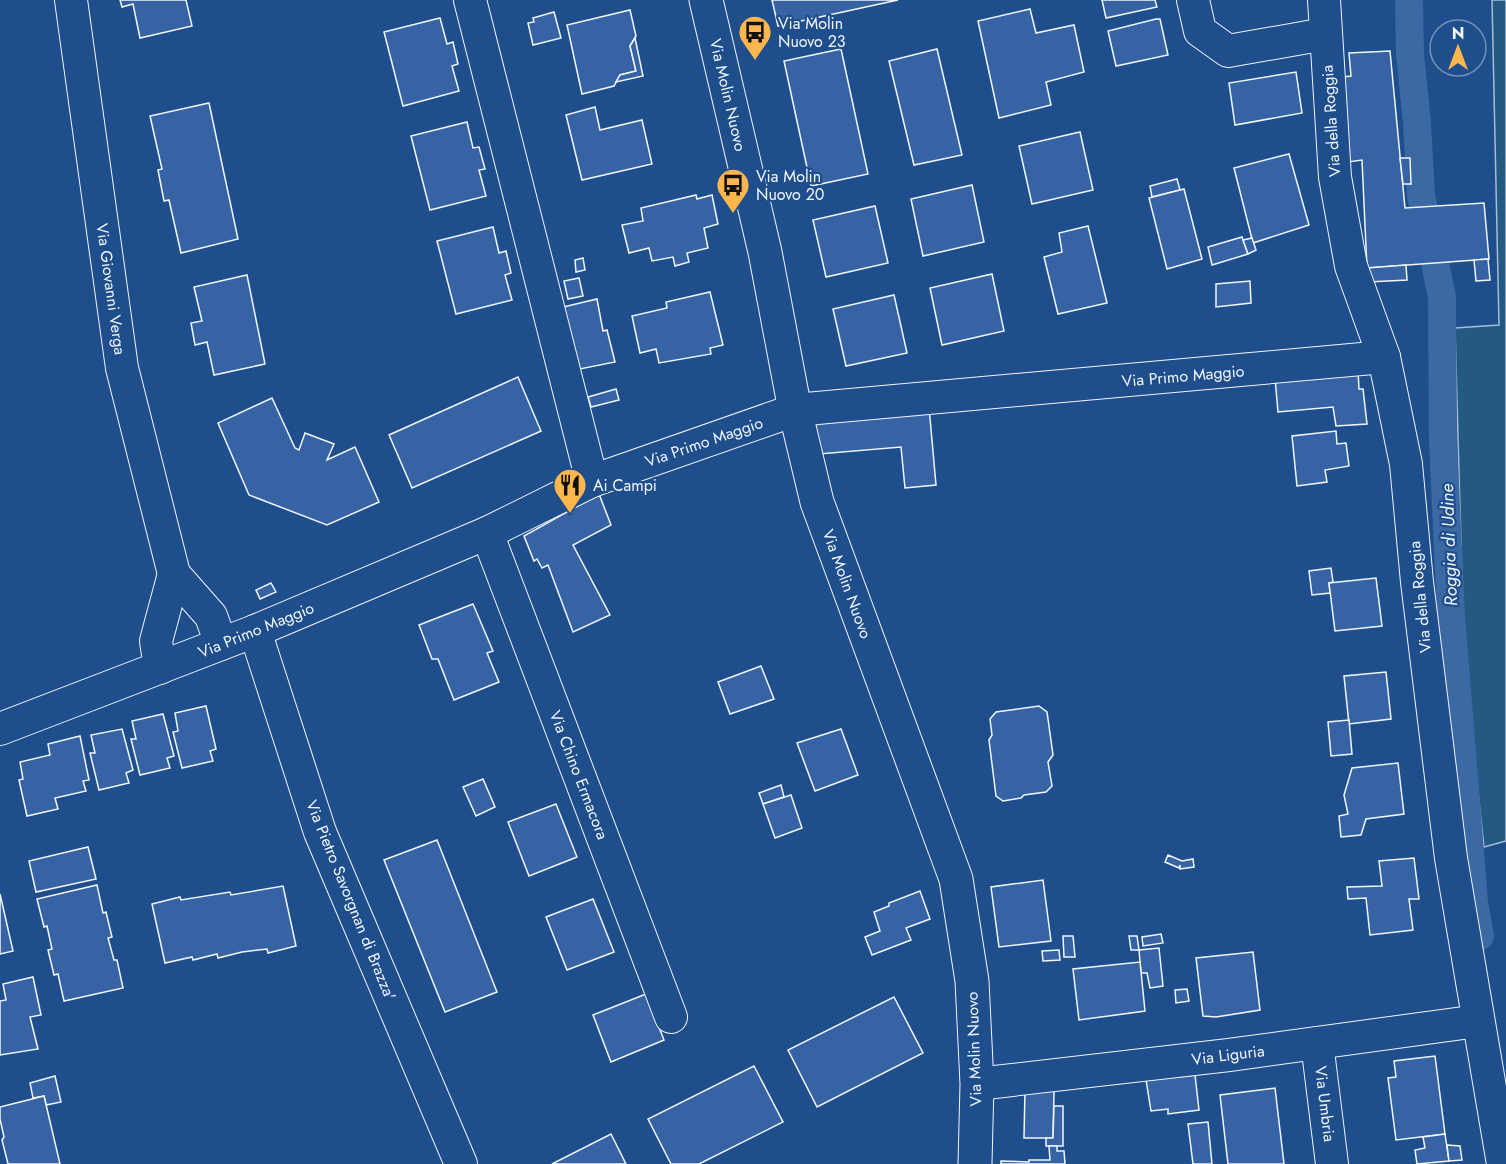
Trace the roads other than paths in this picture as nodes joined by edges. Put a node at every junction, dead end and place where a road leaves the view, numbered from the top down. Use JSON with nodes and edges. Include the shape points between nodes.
{"nodes":[{"id":1,"x":70,"y":0,"type":"edge"},
{"id":2,"x":470,"y":0,"type":"edge"},
{"id":3,"x":706,"y":0,"type":"edge"},
{"id":4,"x":1193,"y":0,"type":"edge"},
{"id":5,"x":1324,"y":0,"type":"edge"},
{"id":6,"x":1325,"y":34,"type":"junction"},
{"id":7,"x":1384,"y":357,"type":"junction"},
{"id":8,"x":795,"y":410,"type":"junction"},
{"id":9,"x":592,"y":482,"type":"junction"},
{"id":10,"x":486,"y":533,"type":"junction"},
{"id":11,"x":174,"y":574,"type":"junction"},
{"id":12,"x":255,"y":631,"type":"junction"},
{"id":13,"x":221,"y":644,"type":"junction"},
{"id":14,"x":160,"y":668,"type":"junction"},
{"id":15,"x":0,"y":729,"type":"edge"},
{"id":16,"x":672,"y":1017,"type":"dead end"},
{"id":17,"x":1478,"y":1021,"type":"junction"},
{"id":18,"x":1317,"y":1043,"type":"junction"},
{"id":19,"x":977,"y":1084,"type":"junction"},
{"id":20,"x":461,"y":1164,"type":"edge"},
{"id":21,"x":975,"y":1164,"type":"edge"},
{"id":22,"x":1332,"y":1164,"type":"edge"},
{"id":23,"x":1503,"y":1164,"type":"edge"}],
"edges":[{"from":1,"to":11,"type":"street","name":"Via Giovanni Verga","via":[[122,368]]},
{"from":2,"to":9,"type":"street"},
{"from":3,"to":8,"type":"main road","name":"Via Molin Nuovo","via":[[765,252]]},
{"from":4,"to":6,"type":"street","via":[[1200,31],[1228,51]]},
{"from":5,"to":6,"type":"street","name":"Via della Roggia"},
{"from":6,"to":7,"type":"street","name":"Via della Roggia","via":[[1335,177],[1351,266]]},
{"from":7,"to":8,"type":"street","name":"Via Primo Maggio"},
{"from":7,"to":17,"type":"street","name":"Via della Roggia","via":[[1406,464],[1450,847]]},
{"from":8,"to":9,"type":"street","name":"Via Primo Maggio"},
{"from":8,"to":19,"type":"main road","name":"Via Molin Nuovo","via":[[817,502],[956,879],[972,981]]},
{"from":9,"to":10,"type":"street","name":"Via Primo Maggio"},
{"from":10,"to":12,"type":"street","name":"Via Primo Maggio"},
{"from":10,"to":16,"type":"street","name":"Via Chino Ermacora"},
{"from":11,"to":13,"type":"street","name":"Via Giovanni Verga","via":[[211,616]]},
{"from":11,"to":14,"type":"street","name":"Via Giovanni Verga","via":[[156,641]]},
{"from":12,"to":13,"type":"street","name":"Via Primo Maggio"},
{"from":12,"to":20,"type":"street","name":"Via Pietro Savorgnan di Brazza'","via":[[320,832]]},
{"from":13,"to":14,"type":"street","name":"Via Primo Maggio"},
{"from":14,"to":15,"type":"street","name":"Via Primo Maggio"},
{"from":17,"to":18,"type":"street","name":"Via Liguria"},
{"from":17,"to":23,"type":"street","name":"Via della Roggia"},
{"from":18,"to":19,"type":"street","name":"Via Liguria"},
{"from":18,"to":22,"type":"street","name":"Via Umbria"},
{"from":19,"to":21,"type":"main road","name":"Via Molin Nuovo"}]}
